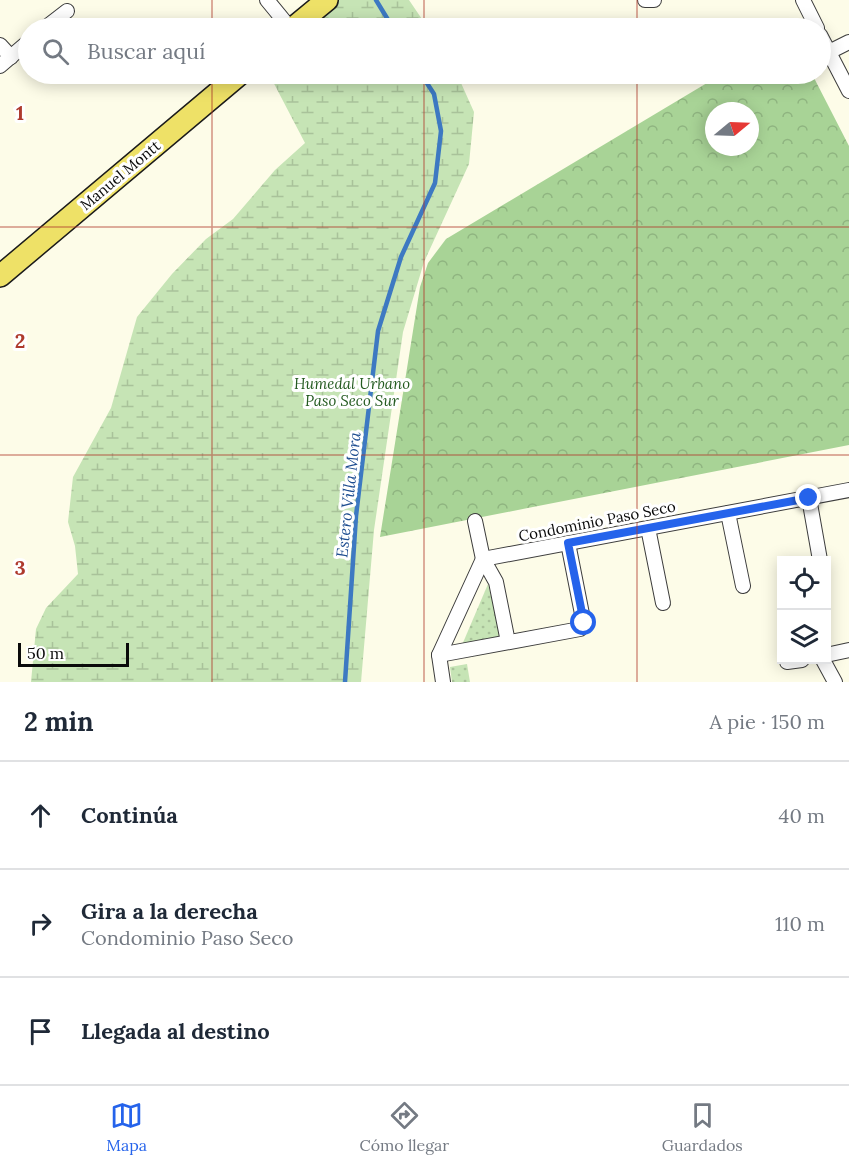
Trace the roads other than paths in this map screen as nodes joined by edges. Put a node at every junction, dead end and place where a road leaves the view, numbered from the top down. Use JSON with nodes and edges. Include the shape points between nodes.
{"nodes":[{"id":1,"x":267,"y":0,"type":"edge"},
{"id":2,"x":327,"y":0,"type":"edge"},
{"id":3,"x":645,"y":0,"type":"edge"},
{"id":4,"x":654,"y":0,"type":"edge"},
{"id":5,"x":803,"y":0,"type":"edge"},
{"id":6,"x":67,"y":10,"type":"dead end"},
{"id":7,"x":57,"y":18,"type":"edge"},
{"id":8,"x":282,"y":18,"type":"edge"},
{"id":9,"x":304,"y":18,"type":"edge"},
{"id":10,"x":812,"y":18,"type":"edge"},
{"id":11,"x":849,"y":42,"type":"edge"},
{"id":12,"x":0,"y":45,"type":"edge"},
{"id":13,"x":18,"y":51,"type":"edge"},
{"id":14,"x":831,"y":51,"type":"edge"},
{"id":15,"x":831,"y":56,"type":"edge"},
{"id":16,"x":5,"y":62,"type":"edge"},
{"id":17,"x":228,"y":84,"type":"edge"},
{"id":18,"x":849,"y":91,"type":"edge"},
{"id":19,"x":0,"y":276,"type":"edge"},
{"id":20,"x":849,"y":490,"type":"edge"},
{"id":21,"x":809,"y":498,"type":"junction"},
{"id":22,"x":728,"y":513,"type":"junction"},
{"id":23,"x":475,"y":521,"type":"dead end"},
{"id":24,"x":648,"y":528,"type":"junction"},
{"id":25,"x":568,"y":543,"type":"junction"},
{"id":26,"x":819,"y":556,"type":"edge"},
{"id":27,"x":483,"y":559,"type":"junction"},
{"id":28,"x":743,"y":586,"type":"dead end"},
{"id":29,"x":663,"y":603,"type":"dead end"},
{"id":30,"x":508,"y":642,"type":"junction"},
{"id":31,"x":849,"y":650,"type":"edge"},
{"id":32,"x":831,"y":654,"type":"edge"},
{"id":33,"x":439,"y":655,"type":"junction"},
{"id":34,"x":825,"y":664,"type":"edge"},
{"id":35,"x":442,"y":682,"type":"edge"},
{"id":36,"x":835,"y":682,"type":"edge"}],
"edges":[{"from":1,"to":8,"type":"street"},
{"from":2,"to":9,"type":"main road"},
{"from":3,"to":4,"type":"street"},
{"from":5,"to":10,"type":"street"},
{"from":6,"to":7,"type":"street"},
{"from":11,"to":14,"type":"street"},
{"from":12,"to":16,"type":"street"},
{"from":13,"to":16,"type":"street"},
{"from":15,"to":18,"type":"street"},
{"from":17,"to":19,"type":"main road","name":"Manuel Montt"},
{"from":20,"to":21,"type":"street","name":"Condominio Paso Seco"},
{"from":21,"to":22,"type":"street","name":"Condominio Paso Seco"},
{"from":21,"to":26,"type":"street"},
{"from":22,"to":24,"type":"street","name":"Condominio Paso Seco"},
{"from":22,"to":28,"type":"street"},
{"from":23,"to":27,"type":"street"},
{"from":24,"to":25,"type":"street","name":"Condominio Paso Seco"},
{"from":24,"to":29,"type":"street"},
{"from":25,"to":27,"type":"street","name":"Condominio Paso Seco"},
{"from":25,"to":30,"type":"street","via":[[582,626]]},
{"from":27,"to":30,"type":"street","via":[[496,582]]},
{"from":27,"to":33,"type":"street"},
{"from":30,"to":33,"type":"street"},
{"from":31,"to":32,"type":"street"},
{"from":33,"to":35,"type":"street"},
{"from":34,"to":36,"type":"street"}]}
